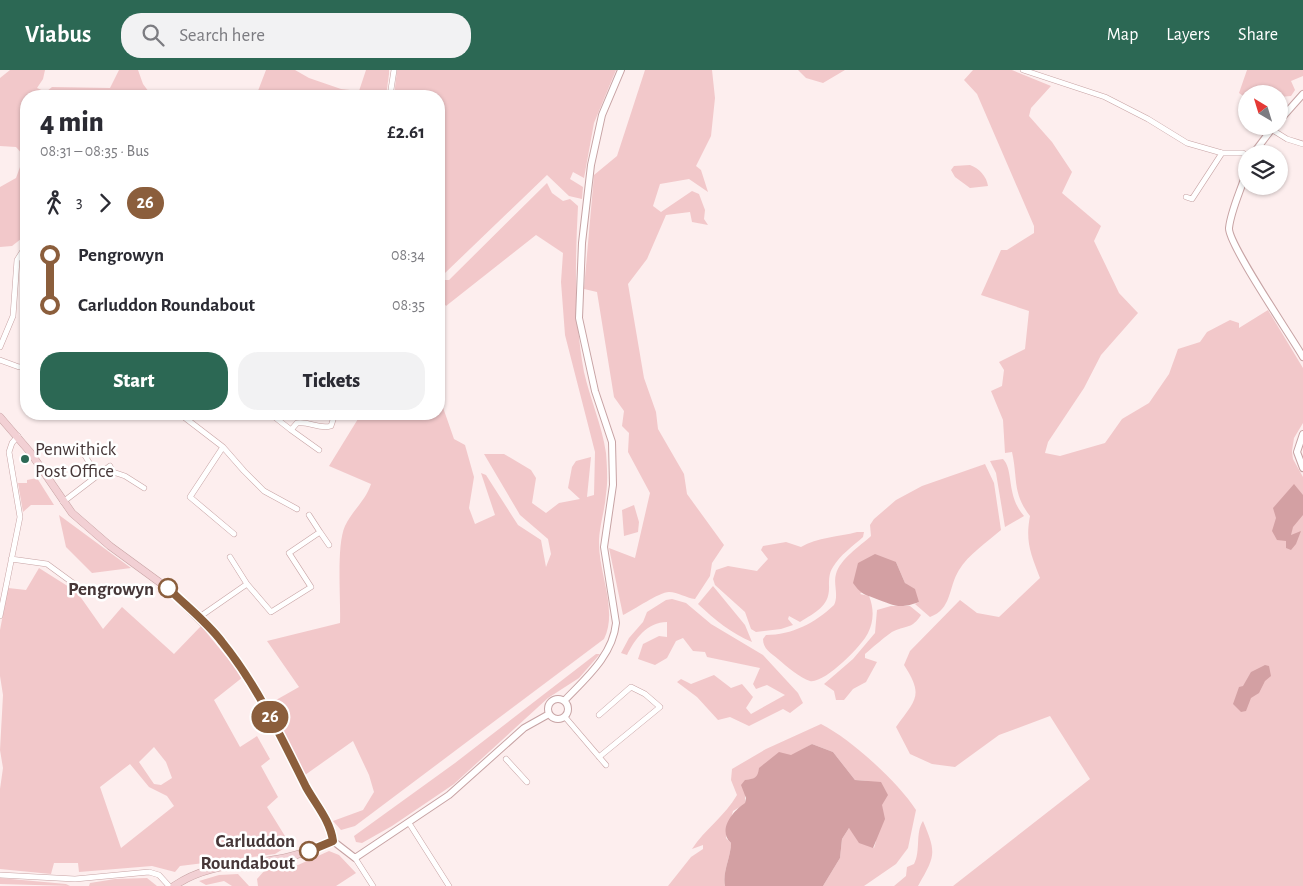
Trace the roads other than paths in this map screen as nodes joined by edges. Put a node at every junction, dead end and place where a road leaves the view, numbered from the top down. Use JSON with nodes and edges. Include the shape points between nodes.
{"nodes":[{"id":1,"x":394,"y":70,"type":"edge"},
{"id":2,"x":621,"y":70,"type":"edge"},
{"id":3,"x":1023,"y":70,"type":"edge"},
{"id":4,"x":391,"y":90,"type":"edge"},
{"id":5,"x":1303,"y":94,"type":"edge"},
{"id":6,"x":1288,"y":111,"type":"edge"},
{"id":7,"x":1268,"y":135,"type":"edge"},
{"id":8,"x":1282,"y":135,"type":"edge"},
{"id":9,"x":1303,"y":144,"type":"edge"},
{"id":10,"x":1260,"y":145,"type":"edge"},
{"id":11,"x":1222,"y":153,"type":"junction"},
{"id":12,"x":1238,"y":153,"type":"edge"},
{"id":13,"x":1239,"y":195,"type":"edge"},
{"id":14,"x":1186,"y":197,"type":"dead end"},
{"id":15,"x":20,"y":255,"type":"edge"},
{"id":16,"x":0,"y":347,"type":"edge"},
{"id":17,"x":1303,"y":357,"type":"edge"},
{"id":18,"x":0,"y":360,"type":"edge"},
{"id":19,"x":20,"y":367,"type":"edge"},
{"id":20,"x":0,"y":416,"type":"edge"},
{"id":21,"x":188,"y":420,"type":"edge"},
{"id":22,"x":278,"y":420,"type":"edge"},
{"id":23,"x":332,"y":420,"type":"edge"},
{"id":24,"x":291,"y":430,"type":"junction"},
{"id":25,"x":1303,"y":434,"type":"edge"},
{"id":26,"x":18,"y":436,"type":"junction"},
{"id":27,"x":223,"y":446,"type":"junction"},
{"id":28,"x":319,"y":450,"type":"dead end"},
{"id":29,"x":82,"y":451,"type":"dead end"},
{"id":30,"x":1303,"y":468,"type":"edge"},
{"id":31,"x":97,"y":475,"type":"junction"},
{"id":32,"x":144,"y":488,"type":"dead end"},
{"id":33,"x":63,"y":502,"type":"junction"},
{"id":34,"x":297,"y":509,"type":"dead end"},
{"id":35,"x":309,"y":515,"type":"dead end"},
{"id":36,"x":320,"y":532,"type":"junction"},
{"id":37,"x":234,"y":534,"type":"dead end"},
{"id":38,"x":329,"y":544,"type":"dead end"},
{"id":39,"x":230,"y":557,"type":"dead end"},
{"id":40,"x":11,"y":559,"type":"junction"},
{"id":41,"x":247,"y":584,"type":"junction"},
{"id":42,"x":88,"y":594,"type":"dead end"},
{"id":43,"x":0,"y":616,"type":"edge"},
{"id":44,"x":198,"y":618,"type":"junction"},
{"id":45,"x":565,"y":700,"type":"junction"},
{"id":46,"x":549,"y":714,"type":"junction"},
{"id":47,"x":599,"y":715,"type":"dead end"},
{"id":48,"x":565,"y":717,"type":"junction"},
{"id":49,"x":599,"y":757,"type":"junction"},
{"id":50,"x":506,"y":759,"type":"dead end"},
{"id":51,"x":606,"y":765,"type":"dead end"},
{"id":52,"x":527,"y":782,"type":"dead end"},
{"id":53,"x":409,"y":823,"type":"junction"},
{"id":54,"x":333,"y":841,"type":"junction"},
{"id":55,"x":355,"y":858,"type":"junction"},
{"id":56,"x":0,"y":875,"type":"edge"},
{"id":57,"x":170,"y":886,"type":"edge"},
{"id":58,"x":174,"y":886,"type":"edge"},
{"id":59,"x":373,"y":886,"type":"edge"},
{"id":60,"x":449,"y":886,"type":"edge"}],
"edges":[{"from":1,"to":4,"type":"street"},
{"from":2,"to":45,"type":"street","via":[[602,115],[591,165],[582,243],[579,318],[595,391],[612,442],[613,485],[604,547],[616,623],[608,650]]},
{"from":3,"to":11,"type":"street","via":[[1093,92],[1188,143]]},
{"from":5,"to":6,"type":"street"},
{"from":7,"to":10,"type":"street"},
{"from":8,"to":9,"type":"street"},
{"from":11,"to":12,"type":"street"},
{"from":11,"to":14,"type":"street","via":[[1192,199]]},
{"from":13,"to":17,"type":"street","via":[[1230,234],[1240,256]]},
{"from":15,"to":16,"type":"street","via":[[13,316]]},
{"from":18,"to":19,"type":"street"},
{"from":20,"to":26,"type":"main road"},
{"from":21,"to":27,"type":"street"},
{"from":22,"to":24,"type":"street"},
{"from":23,"to":24,"type":"street","via":[[331,426],[323,428],[305,422],[297,423]]},
{"from":24,"to":28,"type":"street"},
{"from":25,"to":30,"type":"street","via":[[1297,452]]},
{"from":26,"to":33,"type":"main road"},
{"from":26,"to":40,"type":"street","via":[[9,452],[20,517]]},
{"from":27,"to":34,"type":"street","via":[[264,491]]},
{"from":27,"to":37,"type":"street","via":[[190,497]]},
{"from":29,"to":31,"type":"street"},
{"from":31,"to":32,"type":"street","via":[[110,466],[113,472]]},
{"from":31,"to":33,"type":"street"},
{"from":33,"to":44,"type":"main road","via":[[87,528],[166,587]]},
{"from":35,"to":36,"type":"street"},
{"from":36,"to":38,"type":"street"},
{"from":36,"to":41,"type":"street","via":[[289,553],[311,587],[271,612]]},
{"from":39,"to":41,"type":"street"},
{"from":40,"to":42,"type":"street","via":[[47,564]]},
{"from":40,"to":43,"type":"street"},
{"from":41,"to":44,"type":"street"},
{"from":44,"to":54,"type":"main road","via":[[220,640],[252,683],[328,822]]},
{"from":45,"to":46,"type":"street","via":[[556,698],[550,702]]},
{"from":45,"to":48,"type":"street","via":[[569,708]]},
{"from":46,"to":48,"type":"street","via":[[556,719]]},
{"from":46,"to":53,"type":"street","via":[[524,728],[467,781]]},
{"from":47,"to":49,"type":"street","via":[[631,688],[645,694],[660,707]]},
{"from":48,"to":49,"type":"street"},
{"from":49,"to":51,"type":"street"},
{"from":50,"to":52,"type":"street"},
{"from":53,"to":55,"type":"street"},
{"from":53,"to":60,"type":"street"},
{"from":54,"to":55,"type":"street"},
{"from":54,"to":58,"type":"main road","via":[[293,856],[202,870]]},
{"from":55,"to":59,"type":"street"},
{"from":56,"to":57,"type":"street","via":[[75,879],[149,872],[159,875]]}]}
